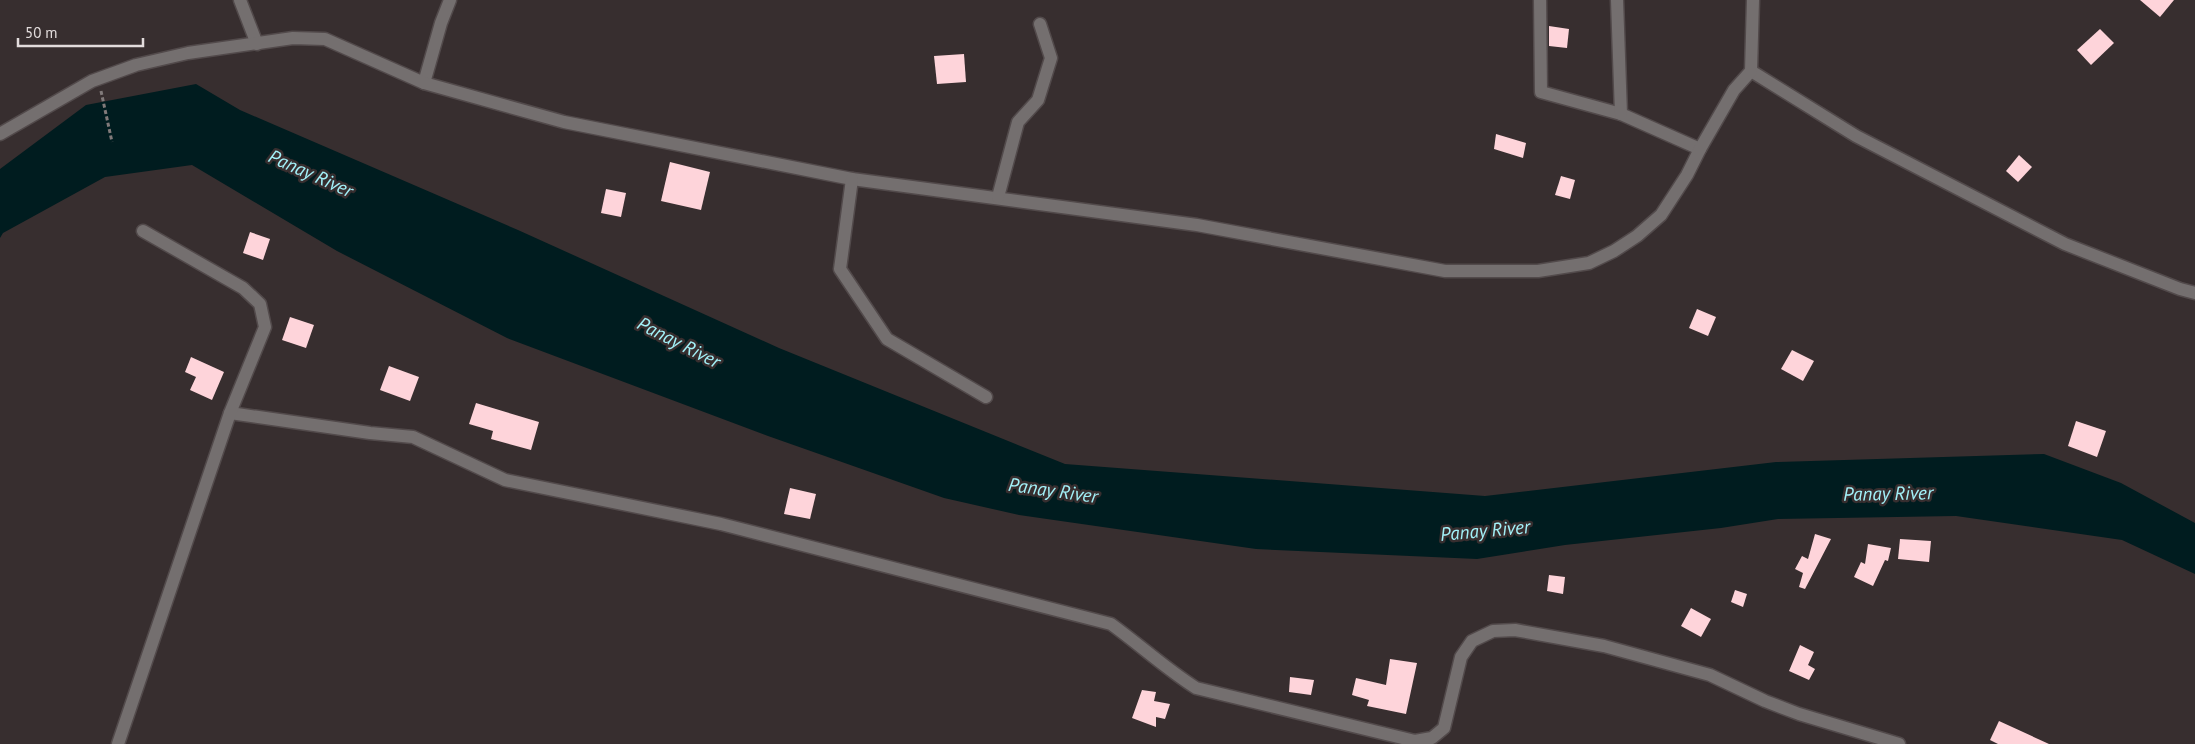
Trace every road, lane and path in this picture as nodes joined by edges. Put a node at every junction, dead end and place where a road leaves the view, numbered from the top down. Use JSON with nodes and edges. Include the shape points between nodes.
{"nodes":[{"id":1,"x":240,"y":0,"type":"edge"},
{"id":2,"x":450,"y":0,"type":"edge"},
{"id":3,"x":1540,"y":0,"type":"edge"},
{"id":4,"x":1617,"y":0,"type":"edge"},
{"id":5,"x":1753,"y":0,"type":"edge"},
{"id":6,"x":1040,"y":24,"type":"dead end"},
{"id":7,"x":257,"y":44,"type":"junction"},
{"id":8,"x":1752,"y":71,"type":"junction"},
{"id":9,"x":424,"y":83,"type":"junction"},
{"id":10,"x":101,"y":89,"type":"dead end"},
{"id":11,"x":1621,"y":114,"type":"junction"},
{"id":12,"x":0,"y":134,"type":"edge"},
{"id":13,"x":112,"y":142,"type":"dead end"},
{"id":14,"x":1700,"y":149,"type":"junction"},
{"id":15,"x":852,"y":179,"type":"junction"},
{"id":16,"x":998,"y":197,"type":"junction"},
{"id":17,"x":143,"y":231,"type":"dead end"},
{"id":18,"x":2195,"y":293,"type":"edge"},
{"id":19,"x":986,"y":397,"type":"dead end"},
{"id":20,"x":230,"y":413,"type":"junction"},
{"id":21,"x":118,"y":744,"type":"edge"},
{"id":22,"x":1899,"y":744,"type":"edge"}],
"edges":[{"from":1,"to":7,"type":"street"},
{"from":2,"to":9,"type":"street"},
{"from":3,"to":11,"type":"street","via":[[1541,92]]},
{"from":4,"to":11,"type":"street"},
{"from":5,"to":8,"type":"street"},
{"from":6,"to":16,"type":"street","via":[[1050,58],[1038,100],[1018,122]]},
{"from":7,"to":9,"type":"street","via":[[292,38],[324,39]]},
{"from":7,"to":12,"type":"street","via":[[136,65],[92,81]]},
{"from":8,"to":14,"type":"street","via":[[1734,90]]},
{"from":8,"to":18,"type":"street","via":[[1856,136],[2065,244]]},
{"from":9,"to":15,"type":"street","via":[[564,122]]},
{"from":10,"to":13,"type":"path"},
{"from":11,"to":14,"type":"street"},
{"from":14,"to":16,"type":"street","via":[[1661,215],[1637,236],[1589,263],[1538,271],[1445,271],[1197,225]]},
{"from":15,"to":16,"type":"street"},
{"from":15,"to":19,"type":"street","via":[[840,269],[886,339]]},
{"from":17,"to":20,"type":"street","via":[[243,288],[260,304],[265,327]]},
{"from":20,"to":21,"type":"street"},
{"from":20,"to":22,"type":"street","via":[[413,437],[505,480],[721,524],[1111,624],[1170,672],[1196,688],[1415,741],[1432,738],[1444,728],[1461,657],[1472,641],[1493,631],[1515,630],[1604,646],[1710,675],[1799,714]]}]}
